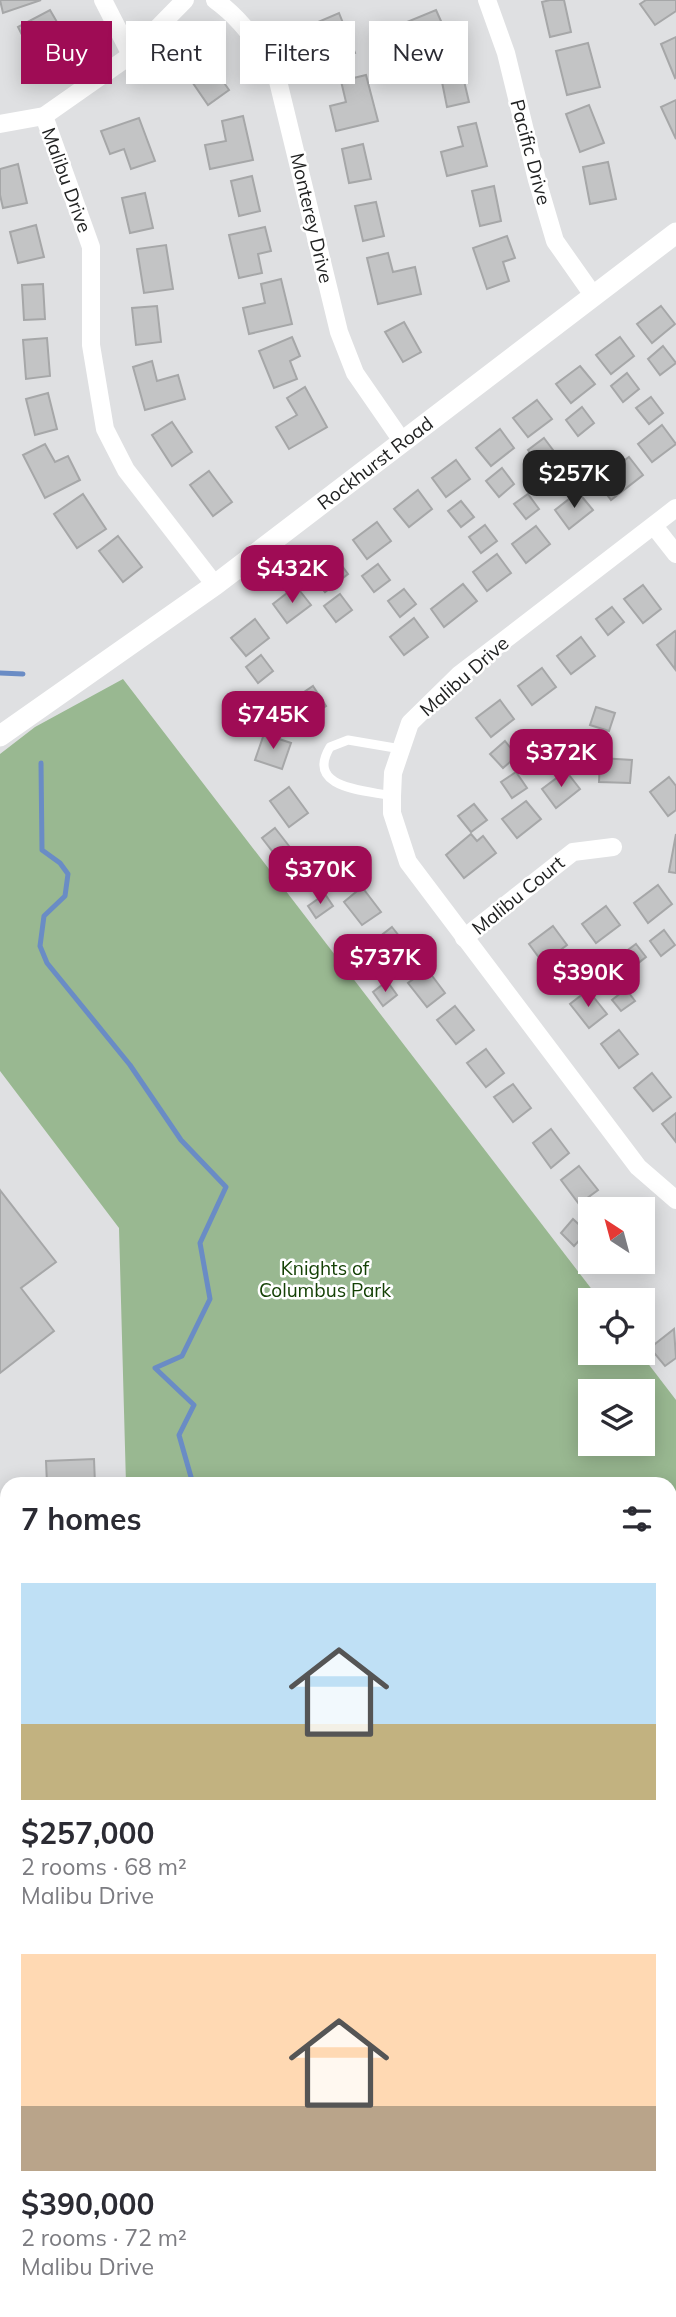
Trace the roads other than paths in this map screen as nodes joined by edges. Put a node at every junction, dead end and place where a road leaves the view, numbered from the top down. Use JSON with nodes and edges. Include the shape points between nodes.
{"nodes":[{"id":1,"x":103,"y":0,"type":"edge"},
{"id":2,"x":185,"y":0,"type":"edge"},
{"id":3,"x":215,"y":0,"type":"edge"},
{"id":4,"x":487,"y":0,"type":"edge"},
{"id":5,"x":164,"y":21,"type":"edge"},
{"id":6,"x":126,"y":45,"type":"edge"},
{"id":7,"x":126,"y":59,"type":"edge"},
{"id":8,"x":44,"y":116,"type":"junction"},
{"id":9,"x":0,"y":124,"type":"edge"},
{"id":10,"x":676,"y":233,"type":"edge"},
{"id":11,"x":593,"y":295,"type":"junction"},
{"id":12,"x":402,"y":441,"type":"junction"},
{"id":13,"x":676,"y":508,"type":"edge"},
{"id":14,"x":654,"y":526,"type":"junction"},
{"id":15,"x":676,"y":554,"type":"edge"},
{"id":16,"x":215,"y":585,"type":"junction"},
{"id":17,"x":0,"y":736,"type":"edge"},
{"id":18,"x":401,"y":749,"type":"junction"},
{"id":19,"x":392,"y":796,"type":"junction"},
{"id":20,"x":614,"y":847,"type":"dead end"},
{"id":21,"x":464,"y":938,"type":"junction"},
{"id":22,"x":676,"y":1200,"type":"edge"}],
"edges":[{"from":1,"to":6,"type":"street"},
{"from":2,"to":5,"type":"street"},
{"from":3,"to":12,"type":"street","name":"Monterey Drive","via":[[251,33],[278,81],[344,345],[363,388]]},
{"from":4,"to":11,"type":"street","name":"Pacific Drive","via":[[506,53],[555,241]]},
{"from":7,"to":8,"type":"street"},
{"from":8,"to":9,"type":"street"},
{"from":8,"to":16,"type":"street","name":"Malibu Drive","via":[[91,247],[91,345],[105,429],[126,470]]},
{"from":10,"to":11,"type":"street","name":"Rockhurst Road"},
{"from":11,"to":12,"type":"street","name":"Rockhurst Road"},
{"from":12,"to":16,"type":"street","name":"Rockhurst Road"},
{"from":13,"to":14,"type":"street","name":"Malibu Drive"},
{"from":14,"to":15,"type":"street"},
{"from":14,"to":18,"type":"street","name":"Malibu Drive","via":[[459,675],[410,723]]},
{"from":16,"to":17,"type":"street","name":"Rockhurst Road"},
{"from":18,"to":19,"type":"street","name":"Malibu Drive"},
{"from":18,"to":19,"type":"lane","via":[[348,740],[330,747],[323,762],[329,780],[338,785]]},
{"from":19,"to":21,"type":"street","name":"Malibu Drive","via":[[392,813],[408,862]]},
{"from":20,"to":21,"type":"street","name":"Malibu Court","via":[[573,852]]},
{"from":21,"to":22,"type":"street","name":"Malibu Drive","via":[[638,1167]]}]}
